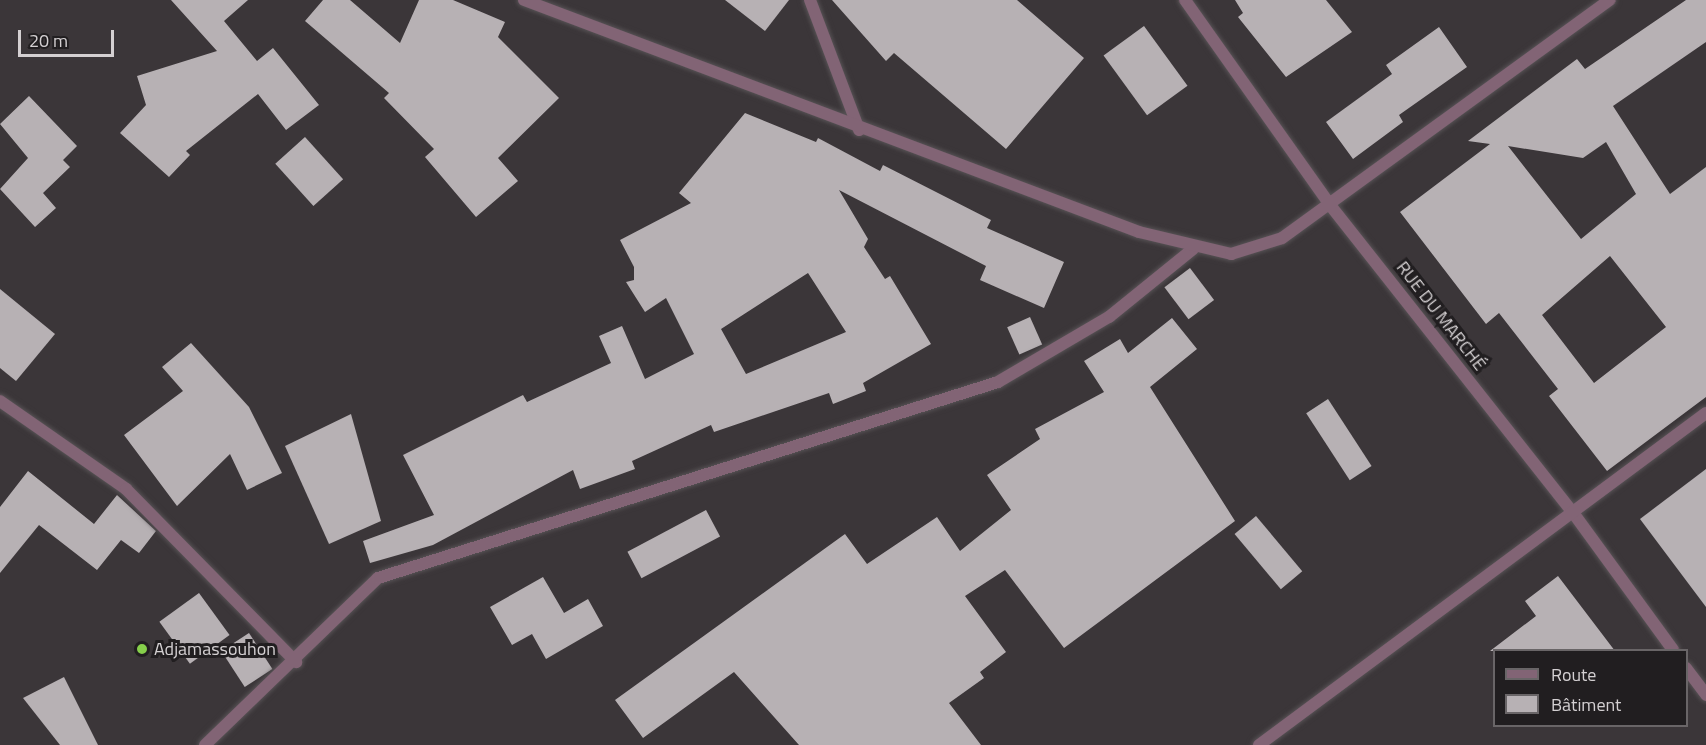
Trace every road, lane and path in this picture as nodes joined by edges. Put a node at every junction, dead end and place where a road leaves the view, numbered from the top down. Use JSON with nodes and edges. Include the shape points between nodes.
{"nodes":[{"id":1,"x":524,"y":0,"type":"edge"},
{"id":2,"x":810,"y":0,"type":"edge"},
{"id":3,"x":1185,"y":0,"type":"edge"},
{"id":4,"x":1610,"y":0,"type":"edge"},
{"id":5,"x":859,"y":130,"type":"junction"},
{"id":6,"x":1330,"y":205,"type":"junction"},
{"id":7,"x":1193,"y":249,"type":"junction"},
{"id":8,"x":0,"y":401,"type":"edge"},
{"id":9,"x":1706,"y":413,"type":"edge"},
{"id":10,"x":1574,"y":514,"type":"junction"},
{"id":11,"x":1672,"y":649,"type":"edge"},
{"id":12,"x":296,"y":662,"type":"junction"},
{"id":13,"x":1688,"y":671,"type":"edge"},
{"id":14,"x":1706,"y":695,"type":"edge"},
{"id":15,"x":205,"y":745,"type":"edge"},
{"id":16,"x":1259,"y":745,"type":"edge"}],
"edges":[{"from":1,"to":5,"type":"street"},
{"from":2,"to":5,"type":"street"},
{"from":3,"to":6,"type":"street","name":"RUE DU MARCHÉ"},
{"from":4,"to":6,"type":"street"},
{"from":5,"to":7,"type":"street"},
{"from":6,"to":7,"type":"street","via":[[1258,249],[1231,254]]},
{"from":6,"to":10,"type":"street","name":"RUE DU MARCHÉ"},
{"from":7,"to":12,"type":"street","via":[[1109,318],[998,382],[378,578]]},
{"from":8,"to":12,"type":"street","via":[[126,489]]},
{"from":9,"to":10,"type":"street"},
{"from":10,"to":11,"type":"street","name":"RUE DU MARCHÉ"},
{"from":10,"to":16,"type":"street"},
{"from":12,"to":15,"type":"street"},
{"from":13,"to":14,"type":"street"}]}
